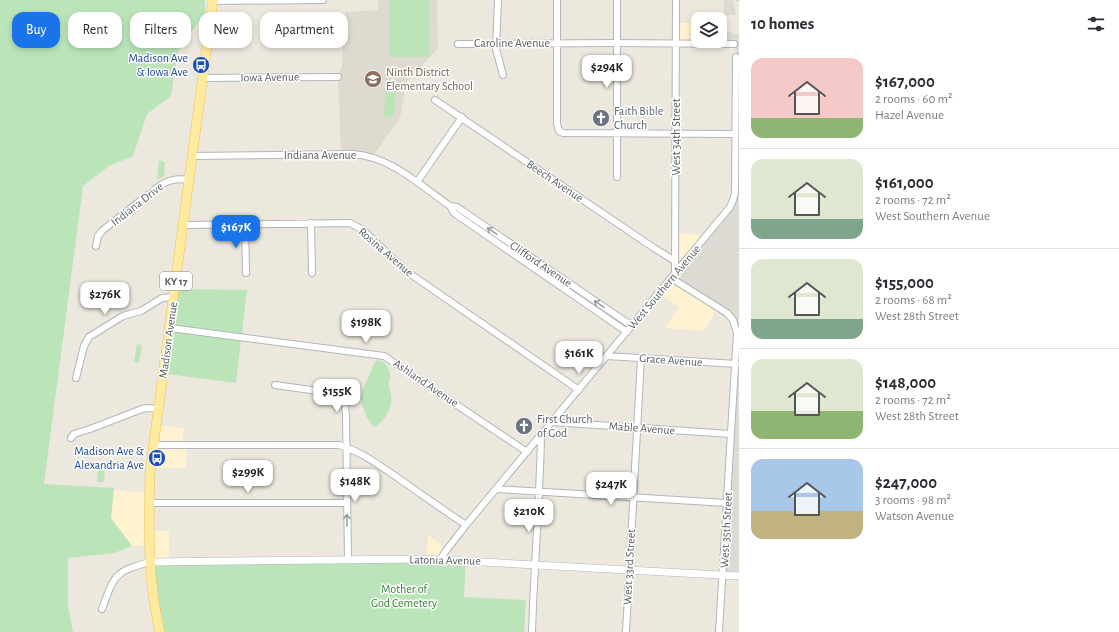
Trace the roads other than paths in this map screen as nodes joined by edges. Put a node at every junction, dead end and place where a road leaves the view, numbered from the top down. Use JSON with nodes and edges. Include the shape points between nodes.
{"nodes":[{"id":1,"x":213,"y":0,"type":"edge"},
{"id":2,"x":322,"y":0,"type":"edge"},
{"id":3,"x":498,"y":0,"type":"edge"},
{"id":4,"x":557,"y":0,"type":"edge"},
{"id":5,"x":617,"y":0,"type":"edge"},
{"id":6,"x":676,"y":0,"type":"edge"},
{"id":7,"x":497,"y":43,"type":"junction"},
{"id":8,"x":557,"y":43,"type":"junction"},
{"id":9,"x":616,"y":43,"type":"junction"},
{"id":10,"x":458,"y":44,"type":"dead end"},
{"id":11,"x":676,"y":44,"type":"junction"},
{"id":12,"x":734,"y":44,"type":"dead end"},
{"id":13,"x":736,"y":57,"type":"dead end"},
{"id":14,"x":502,"y":75,"type":"dead end"},
{"id":15,"x":338,"y":77,"type":"dead end"},
{"id":16,"x":203,"y":78,"type":"junction"},
{"id":17,"x":435,"y":100,"type":"dead end"},
{"id":18,"x":462,"y":118,"type":"junction"},
{"id":19,"x":616,"y":133,"type":"junction"},
{"id":20,"x":676,"y":133,"type":"junction"},
{"id":21,"x":735,"y":134,"type":"junction"},
{"id":22,"x":192,"y":156,"type":"junction"},
{"id":23,"x":617,"y":177,"type":"dead end"},
{"id":24,"x":189,"y":180,"type":"junction"},
{"id":25,"x":417,"y":182,"type":"junction"},
{"id":26,"x":436,"y":196,"type":"joint"},
{"id":27,"x":450,"y":206,"type":"junction"},
{"id":28,"x":311,"y":223,"type":"junction"},
{"id":29,"x":184,"y":224,"type":"junction"},
{"id":30,"x":245,"y":224,"type":"junction"},
{"id":31,"x":96,"y":246,"type":"dead end"},
{"id":32,"x":675,"y":261,"type":"junction"},
{"id":33,"x":246,"y":273,"type":"dead end"},
{"id":34,"x":312,"y":273,"type":"dead end"},
{"id":35,"x":673,"y":276,"type":"junction"},
{"id":36,"x":174,"y":297,"type":"junction"},
{"id":37,"x":632,"y":326,"type":"junction"},
{"id":38,"x":170,"y":328,"type":"junction"},
{"id":39,"x":627,"y":332,"type":"junction"},
{"id":40,"x":607,"y":356,"type":"junction"},
{"id":41,"x":641,"y":358,"type":"junction"},
{"id":42,"x":736,"y":364,"type":"junction"},
{"id":43,"x":76,"y":378,"type":"dead end"},
{"id":44,"x":275,"y":385,"type":"dead end"},
{"id":45,"x":579,"y":390,"type":"junction"},
{"id":46,"x":159,"y":409,"type":"junction"},
{"id":47,"x":552,"y":422,"type":"junction"},
{"id":48,"x":637,"y":428,"type":"junction"},
{"id":49,"x":542,"y":434,"type":"junction"},
{"id":50,"x":731,"y":434,"type":"junction"},
{"id":51,"x":71,"y":438,"type":"dead end"},
{"id":52,"x":154,"y":445,"type":"junction"},
{"id":53,"x":346,"y":447,"type":"junction"},
{"id":54,"x":527,"y":452,"type":"junction"},
{"id":55,"x":496,"y":489,"type":"junction"},
{"id":56,"x":540,"y":492,"type":"junction"},
{"id":57,"x":633,"y":498,"type":"junction"},
{"id":58,"x":150,"y":503,"type":"junction"},
{"id":59,"x":346,"y":503,"type":"junction"},
{"id":60,"x":728,"y":503,"type":"junction"},
{"id":61,"x":466,"y":525,"type":"junction"},
{"id":62,"x":441,"y":559,"type":"junction"},
{"id":63,"x":348,"y":560,"type":"junction"},
{"id":64,"x":150,"y":562,"type":"junction"},
{"id":65,"x":535,"y":564,"type":"junction"},
{"id":66,"x":629,"y":570,"type":"junction"},
{"id":67,"x":723,"y":575,"type":"junction"},
{"id":68,"x":739,"y":576,"type":"edge"},
{"id":69,"x":102,"y":609,"type":"dead end"},
{"id":70,"x":160,"y":632,"type":"edge"},
{"id":71,"x":532,"y":632,"type":"edge"},
{"id":72,"x":626,"y":632,"type":"edge"},
{"id":73,"x":719,"y":632,"type":"edge"}],
"edges":[{"from":1,"to":2,"type":"street"},
{"from":1,"to":16,"type":"main road","name":"Madison Avenue","number":"KY 17"},
{"from":3,"to":7,"type":"street"},
{"from":4,"to":8,"type":"street"},
{"from":5,"to":9,"type":"street"},
{"from":6,"to":11,"type":"street","name":"West 34th Street"},
{"from":7,"to":8,"type":"street","name":"Caroline Avenue"},
{"from":7,"to":10,"type":"street","name":"Caroline Avenue"},
{"from":7,"to":14,"type":"street"},
{"from":8,"to":9,"type":"street","name":"Caroline Avenue"},
{"from":8,"to":19,"type":"street","via":[[558,131]]},
{"from":9,"to":11,"type":"street","name":"Caroline Avenue"},
{"from":9,"to":19,"type":"street"},
{"from":11,"to":12,"type":"street","name":"Caroline Avenue"},
{"from":11,"to":20,"type":"street","name":"West 34th Street"},
{"from":13,"to":21,"type":"street"},
{"from":15,"to":16,"type":"street","name":"Iowa Avenue"},
{"from":16,"to":22,"type":"main road","name":"Madison Avenue","number":"KY 17"},
{"from":17,"to":18,"type":"street","name":"Beech Avenue"},
{"from":18,"to":25,"type":"street"},
{"from":18,"to":32,"type":"street","name":"Beech Avenue"},
{"from":19,"to":20,"type":"street"},
{"from":19,"to":23,"type":"street"},
{"from":20,"to":21,"type":"street"},
{"from":20,"to":32,"type":"street","name":"West 34th Street"},
{"from":21,"to":35,"type":"street","name":"West Southern Avenue","via":[[733,200],[725,214]]},
{"from":22,"to":24,"type":"main road","name":"Madison Avenue","number":"KY 17"},
{"from":22,"to":25,"type":"street","name":"Indiana Avenue","via":[[359,154],[388,164]]},
{"from":24,"to":29,"type":"main road","name":"Madison Avenue","number":"KY 17"},
{"from":24,"to":31,"type":"street","name":"Indiana Drive","via":[[173,179],[162,184],[103,230],[98,236]]},
{"from":25,"to":26,"type":"street","name":"Indiana Avenue"},
{"from":26,"to":27,"type":"street","name":"Clifford Avenue"},
{"from":37,"to":27,"type":"street","name":"Clifford Avenue","one_way":true,"via":[[464,212]]},
{"from":27,"to":39,"type":"street","name":"Clifford Avenue","via":[[454,213]]},
{"from":28,"to":30,"type":"street","name":"Rosina Avenue"},
{"from":28,"to":34,"type":"street"},
{"from":28,"to":45,"type":"street","name":"Rosina Avenue","via":[[346,222],[355,225],[406,271]]},
{"from":29,"to":30,"type":"street","name":"Rosina Avenue"},
{"from":29,"to":36,"type":"main road","name":"Madison Avenue","number":"KY 17"},
{"from":30,"to":33,"type":"street"},
{"from":32,"to":35,"type":"street","name":"West 34th Street"},
{"from":35,"to":37,"type":"street","name":"West Southern Avenue"},
{"from":35,"to":42,"type":"street","name":"West 35th Street","via":[[727,313],[733,320],[737,333]]},
{"from":36,"to":38,"type":"main road","name":"Madison Avenue","number":"KY 17"},
{"from":36,"to":43,"type":"street","via":[[162,298],[141,311],[123,316],[89,337],[84,346]]},
{"from":37,"to":39,"type":"street","name":"West Southern Avenue"},
{"from":38,"to":46,"type":"main road","name":"Madison Avenue","number":"KY 17"},
{"from":38,"to":54,"type":"street","name":"Ashland Avenue","via":[[384,356]]},
{"from":39,"to":40,"type":"street","name":"West Southern Avenue"},
{"from":40,"to":41,"type":"street","name":"Grace Avenue"},
{"from":40,"to":45,"type":"street","name":"West Southern Avenue"},
{"from":41,"to":42,"type":"street","name":"Grace Avenue"},
{"from":41,"to":48,"type":"street","name":"West 33rd Street"},
{"from":42,"to":50,"type":"street","name":"West 35th Street"},
{"from":44,"to":53,"type":"street","via":[[340,394],[344,398]]},
{"from":45,"to":47,"type":"street","name":"West Southern Avenue"},
{"from":46,"to":51,"type":"street","via":[[142,409],[74,434]]},
{"from":46,"to":52,"type":"main road","name":"Madison Avenue","number":"KY 17"},
{"from":47,"to":48,"type":"street","name":"Mable Avenue"},
{"from":47,"to":49,"type":"street","name":"West Southern Avenue"},
{"from":48,"to":50,"type":"street","name":"Mable Avenue"},
{"from":48,"to":57,"type":"street","name":"West 33rd Street"},
{"from":49,"to":54,"type":"street","name":"West Southern Avenue"},
{"from":49,"to":56,"type":"street"},
{"from":50,"to":60,"type":"street","name":"West 35th Street"},
{"from":52,"to":53,"type":"street"},
{"from":52,"to":58,"type":"main road","name":"Madison Avenue","number":"KY 17","via":[[150,472]]},
{"from":53,"to":59,"type":"street"},
{"from":53,"to":61,"type":"street","via":[[384,469]]},
{"from":54,"to":55,"type":"street","name":"West Southern Avenue"},
{"from":55,"to":56,"type":"street"},
{"from":55,"to":61,"type":"street","name":"West Southern Avenue"},
{"from":56,"to":57,"type":"street"},
{"from":56,"to":65,"type":"street"},
{"from":57,"to":60,"type":"street"},
{"from":57,"to":66,"type":"street","name":"West 33rd Street"},
{"from":58,"to":59,"type":"street"},
{"from":58,"to":64,"type":"main road","name":"Madison Avenue","number":"KY 17"},
{"from":63,"to":59,"type":"street","one_way":true},
{"from":60,"to":67,"type":"street","name":"West 35th Street"},
{"from":61,"to":62,"type":"street","name":"West Southern Avenue"},
{"from":62,"to":63,"type":"street","name":"Latonia Avenue"},
{"from":62,"to":65,"type":"street","name":"Latonia Avenue"},
{"from":63,"to":64,"type":"street","name":"Latonia Avenue"},
{"from":64,"to":69,"type":"street","via":[[130,567],[115,577]]},
{"from":64,"to":70,"type":"main road","name":"Madison Avenue","number":"KY 17","via":[[153,598]]},
{"from":65,"to":66,"type":"street","name":"Latonia Avenue"},
{"from":65,"to":71,"type":"street"},
{"from":66,"to":67,"type":"street","name":"Latonia Avenue"},
{"from":66,"to":72,"type":"street","name":"West 33rd Street"},
{"from":67,"to":68,"type":"street","name":"Latonia Avenue"},
{"from":67,"to":73,"type":"street","name":"West 35th Street"}]}
